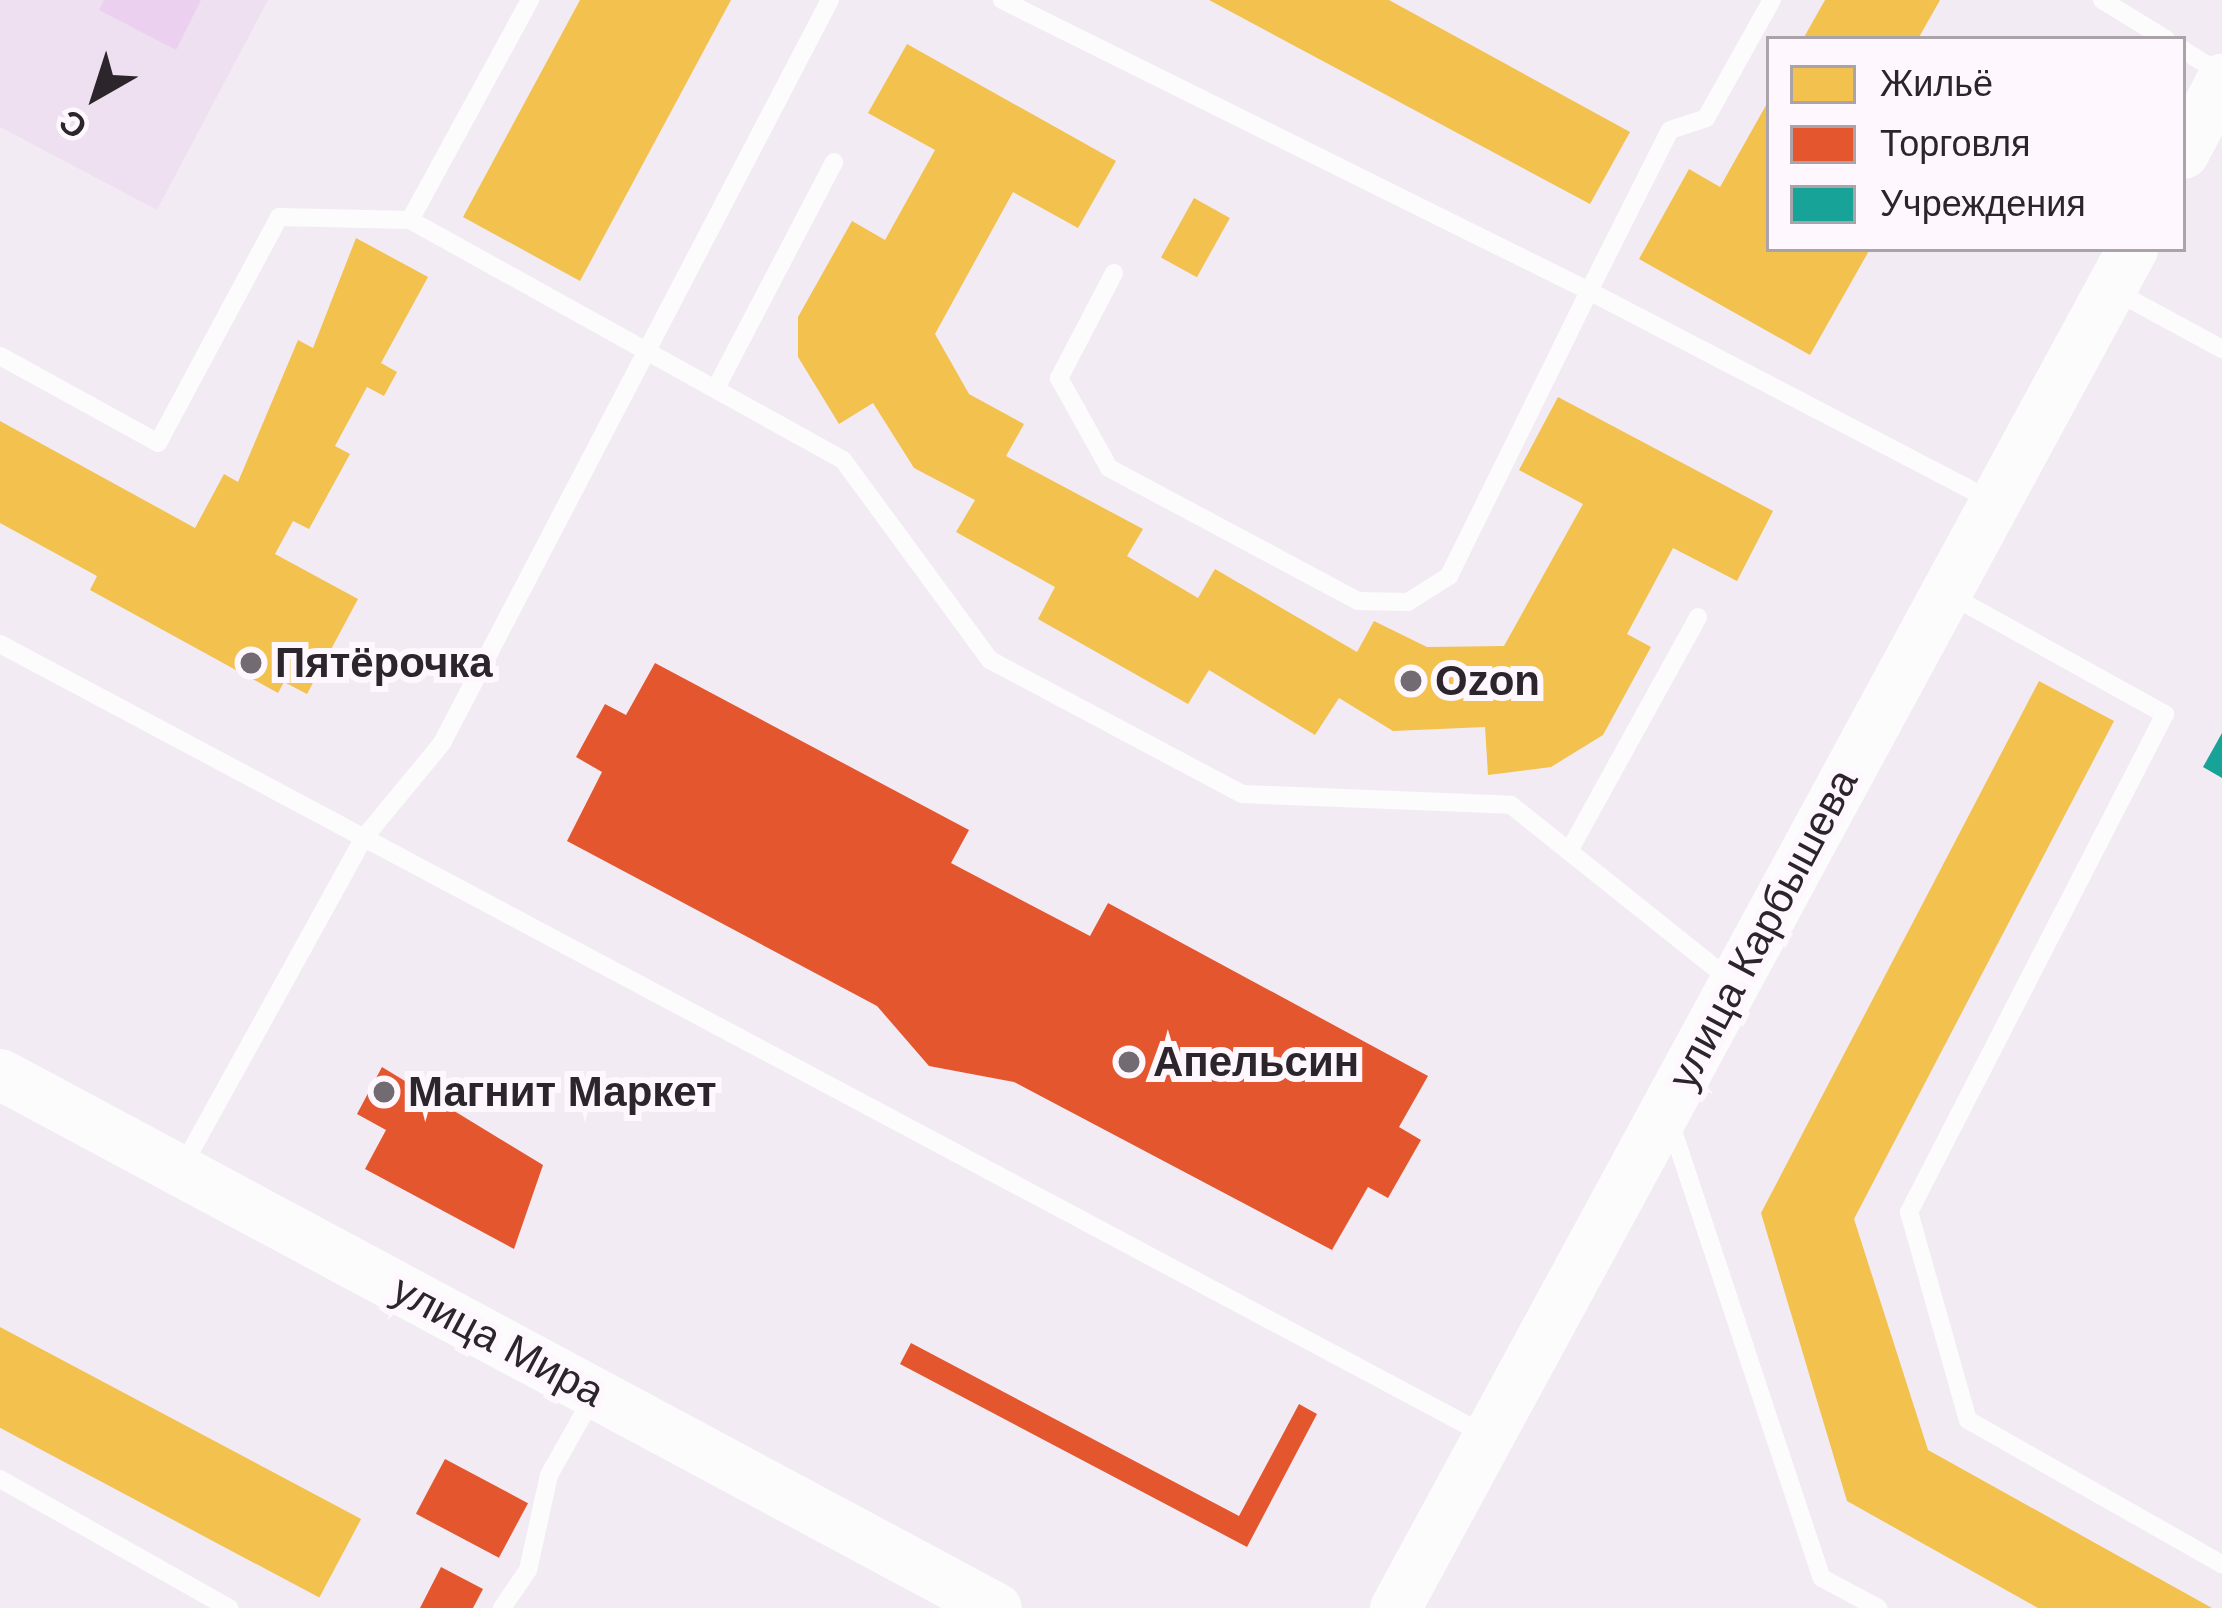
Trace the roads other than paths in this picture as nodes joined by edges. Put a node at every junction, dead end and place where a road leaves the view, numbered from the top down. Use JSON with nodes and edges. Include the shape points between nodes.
{"nodes":[{"id":1,"x":530,"y":0,"type":"edge"},
{"id":2,"x":830,"y":0,"type":"edge"},
{"id":3,"x":1002,"y":0,"type":"edge"},
{"id":4,"x":1772,"y":0,"type":"edge"},
{"id":5,"x":2102,"y":0,"type":"edge"},
{"id":6,"x":2161,"y":36,"type":"edge"},
{"id":7,"x":2186,"y":52,"type":"edge"},
{"id":8,"x":2222,"y":76,"type":"edge"},
{"id":9,"x":2186,"y":147,"type":"edge"},
{"id":10,"x":834,"y":161,"type":"dead end"},
{"id":11,"x":410,"y":220,"type":"junction"},
{"id":12,"x":2122,"y":269,"type":"edge"},
{"id":13,"x":1114,"y":273,"type":"dead end"},
{"id":14,"x":1589,"y":292,"type":"junction"},
{"id":15,"x":2222,"y":349,"type":"edge"},
{"id":16,"x":649,"y":350,"type":"junction"},
{"id":17,"x":0,"y":356,"type":"edge"},
{"id":18,"x":716,"y":388,"type":"junction"},
{"id":19,"x":1995,"y":502,"type":"junction"},
{"id":20,"x":1946,"y":593,"type":"junction"},
{"id":21,"x":1698,"y":617,"type":"dead end"},
{"id":22,"x":0,"y":644,"type":"edge"},
{"id":23,"x":363,"y":839,"type":"junction"},
{"id":24,"x":1569,"y":851,"type":"junction"},
{"id":25,"x":1734,"y":983,"type":"junction"},
{"id":26,"x":0,"y":1074,"type":"edge"},
{"id":27,"x":1666,"y":1109,"type":"junction"},
{"id":28,"x":180,"y":1170,"type":"junction"},
{"id":29,"x":595,"y":1393,"type":"junction"},
{"id":30,"x":1488,"y":1436,"type":"junction"},
{"id":31,"x":0,"y":1479,"type":"edge"},
{"id":32,"x":2222,"y":1564,"type":"edge"},
{"id":33,"x":1406,"y":1599,"type":"edge"},
{"id":34,"x":230,"y":1608,"type":"edge"},
{"id":35,"x":502,"y":1608,"type":"edge"},
{"id":36,"x":996,"y":1608,"type":"edge"},
{"id":37,"x":1879,"y":1608,"type":"edge"}],
"edges":[{"from":1,"to":11,"type":"lane"},
{"from":2,"to":16,"type":"lane"},
{"from":3,"to":14,"type":"lane"},
{"from":4,"to":14,"type":"lane","via":[[1706,118],[1670,130]]},
{"from":5,"to":6,"type":"lane"},
{"from":7,"to":8,"type":"lane"},
{"from":8,"to":9,"type":"street"},
{"from":10,"to":18,"type":"lane"},
{"from":11,"to":16,"type":"lane"},
{"from":11,"to":17,"type":"lane","via":[[279,217],[158,443]]},
{"from":12,"to":15,"type":"lane"},
{"from":12,"to":19,"type":"street","name":"улица Карбышева"},
{"from":13,"to":14,"type":"lane","via":[[1059,378],[1109,468],[1335,590],[1386,605],[1449,576]]},
{"from":14,"to":19,"type":"lane"},
{"from":16,"to":18,"type":"lane"},
{"from":16,"to":23,"type":"lane","via":[[442,743]]},
{"from":18,"to":24,"type":"lane","via":[[843,460],[990,659],[1242,794],[1511,805]]},
{"from":19,"to":20,"type":"street","name":"улица Карбышева"},
{"from":20,"to":25,"type":"street","name":"улица Карбышева"},
{"from":20,"to":32,"type":"lane","via":[[2165,714],[1909,1212],[1968,1420]]},
{"from":21,"to":24,"type":"lane"},
{"from":22,"to":23,"type":"lane"},
{"from":23,"to":28,"type":"lane"},
{"from":23,"to":30,"type":"lane"},
{"from":24,"to":25,"type":"lane"},
{"from":25,"to":27,"type":"street","name":"улица Карбышева"},
{"from":26,"to":28,"type":"street","name":"улица Мира"},
{"from":27,"to":30,"type":"street","name":"улица Карбышева"},
{"from":27,"to":37,"type":"lane","via":[[1822,1578]]},
{"from":28,"to":29,"type":"street","name":"улица Мира"},
{"from":29,"to":35,"type":"lane","via":[[549,1474],[528,1570]]},
{"from":29,"to":36,"type":"street","name":"улица Мира"},
{"from":30,"to":33,"type":"street","name":"улица Карбышева"},
{"from":31,"to":34,"type":"lane"}]}
